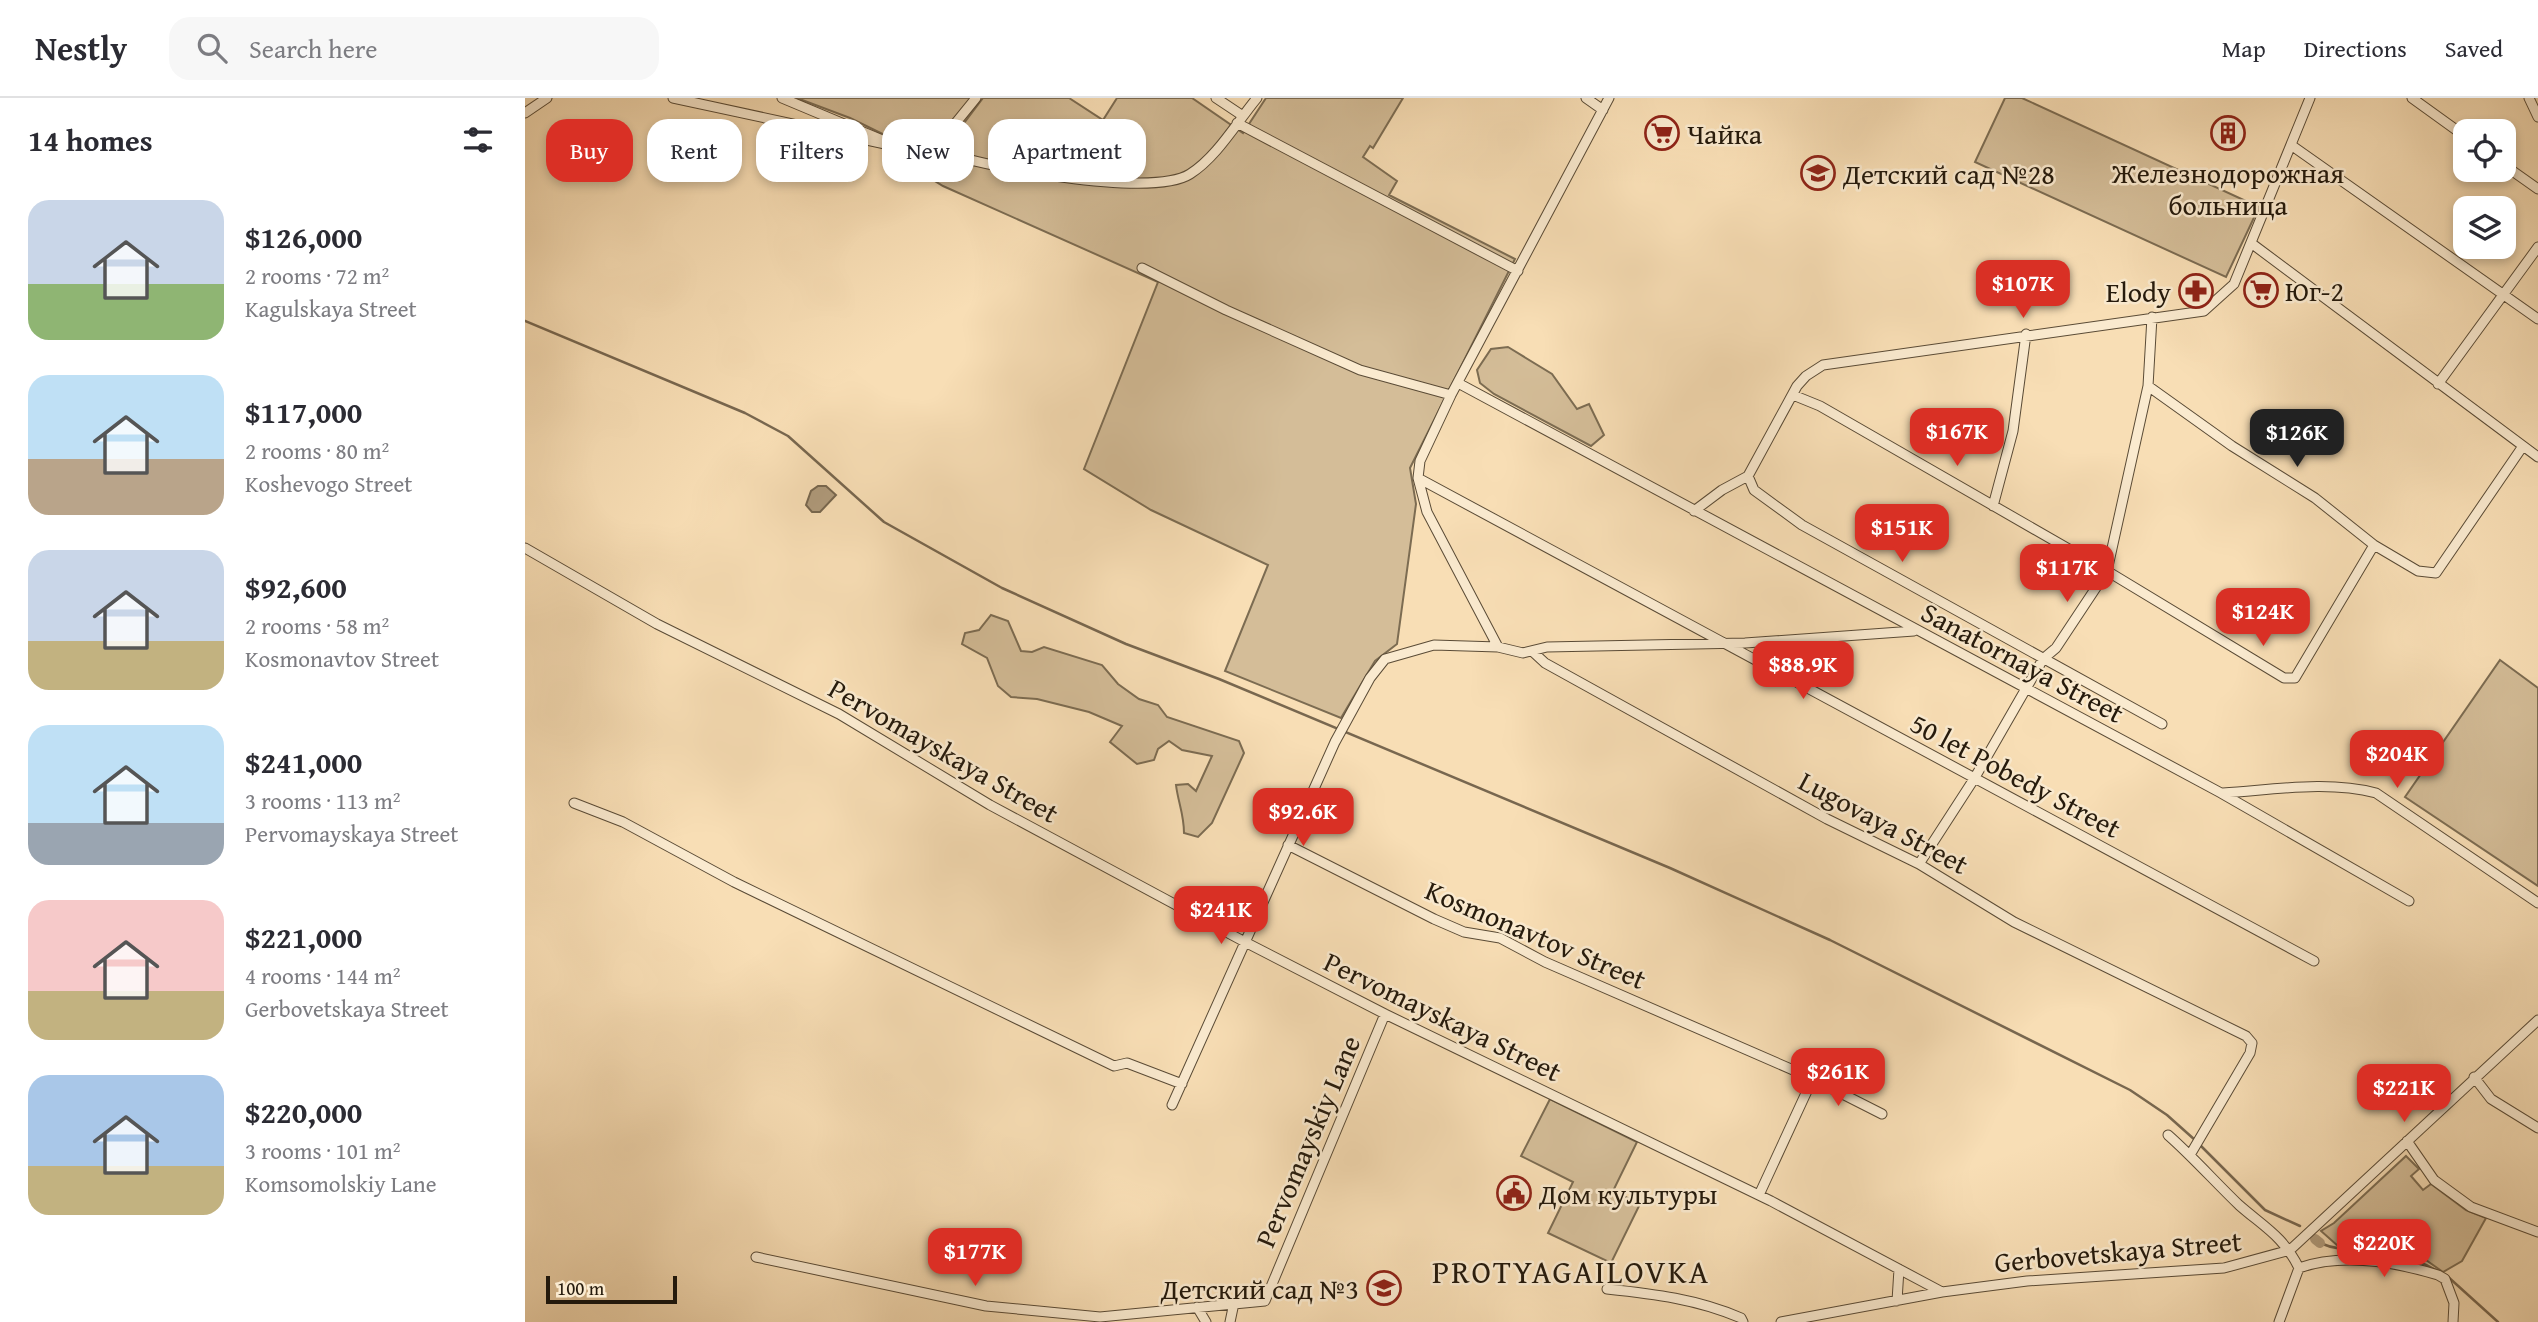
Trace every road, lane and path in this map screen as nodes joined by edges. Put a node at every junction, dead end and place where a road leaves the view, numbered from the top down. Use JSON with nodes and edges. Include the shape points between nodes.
{"nodes":[{"id":1,"x":547,"y":98,"type":"edge"},
{"id":2,"x":673,"y":98,"type":"edge"},
{"id":3,"x":782,"y":98,"type":"edge"},
{"id":4,"x":976,"y":98,"type":"edge"},
{"id":5,"x":1216,"y":98,"type":"edge"},
{"id":6,"x":1257,"y":98,"type":"edge"},
{"id":7,"x":1585,"y":98,"type":"edge"},
{"id":8,"x":1609,"y":98,"type":"edge"},
{"id":9,"x":2310,"y":98,"type":"edge"},
{"id":10,"x":2412,"y":98,"type":"edge"},
{"id":11,"x":2529,"y":98,"type":"edge"},
{"id":12,"x":1603,"y":110,"type":"junction"},
{"id":13,"x":525,"y":113,"type":"edge"},
{"id":14,"x":2538,"y":117,"type":"edge"},
{"id":15,"x":958,"y":119,"type":"edge"},
{"id":16,"x":1240,"y":119,"type":"junction"},
{"id":17,"x":2453,"y":128,"type":"edge"},
{"id":18,"x":882,"y":141,"type":"edge"},
{"id":19,"x":882,"y":144,"type":"edge"},
{"id":20,"x":2291,"y":145,"type":"junction"},
{"id":21,"x":974,"y":158,"type":"edge"},
{"id":22,"x":2516,"y":173,"type":"edge"},
{"id":23,"x":2538,"y":189,"type":"edge"},
{"id":24,"x":2251,"y":243,"type":"junction"},
{"id":25,"x":2538,"y":247,"type":"edge"},
{"id":26,"x":1142,"y":268,"type":"dead end"},
{"id":27,"x":1518,"y":271,"type":"junction"},
{"id":28,"x":2504,"y":294,"type":"junction"},
{"id":29,"x":2152,"y":317,"type":"junction"},
{"id":30,"x":2538,"y":319,"type":"edge"},
{"id":31,"x":2026,"y":334,"type":"junction"},
{"id":32,"x":1458,"y":383,"type":"junction"},
{"id":33,"x":2438,"y":384,"type":"junction"},
{"id":34,"x":2148,"y":386,"type":"junction"},
{"id":35,"x":1795,"y":391,"type":"junction"},
{"id":36,"x":1451,"y":395,"type":"junction"},
{"id":37,"x":2523,"y":446,"type":"junction"},
{"id":38,"x":2538,"y":457,"type":"edge"},
{"id":39,"x":1748,"y":476,"type":"junction"},
{"id":40,"x":1417,"y":478,"type":"junction"},
{"id":41,"x":1993,"y":506,"type":"junction"},
{"id":42,"x":1695,"y":511,"type":"junction"},
{"id":43,"x":2374,"y":545,"type":"junction"},
{"id":44,"x":525,"y":548,"type":"edge"},
{"id":45,"x":2107,"y":570,"type":"junction"},
{"id":46,"x":1915,"y":631,"type":"junction"},
{"id":47,"x":1730,"y":644,"type":"junction"},
{"id":48,"x":1498,"y":647,"type":"junction"},
{"id":49,"x":1532,"y":651,"type":"junction"},
{"id":50,"x":2043,"y":659,"type":"junction"},
{"id":51,"x":2024,"y":689,"type":"junction"},
{"id":52,"x":2162,"y":724,"type":"dead end"},
{"id":53,"x":1974,"y":779,"type":"junction"},
{"id":54,"x":2221,"y":793,"type":"junction"},
{"id":55,"x":574,"y":803,"type":"dead end"},
{"id":56,"x":1289,"y":845,"type":"junction"},
{"id":57,"x":1919,"y":864,"type":"junction"},
{"id":58,"x":2409,"y":901,"type":"dead end"},
{"id":59,"x":2538,"y":903,"type":"edge"},
{"id":60,"x":1245,"y":942,"type":"junction"},
{"id":61,"x":2314,"y":961,"type":"dead end"},
{"id":62,"x":1384,"y":1014,"type":"junction"},
{"id":63,"x":2538,"y":1020,"type":"edge"},
{"id":64,"x":1807,"y":1076,"type":"junction"},
{"id":65,"x":2475,"y":1077,"type":"junction"},
{"id":66,"x":1182,"y":1084,"type":"junction"},
{"id":67,"x":1172,"y":1105,"type":"dead end"},
{"id":68,"x":1882,"y":1114,"type":"dead end"},
{"id":69,"x":2538,"y":1128,"type":"edge"},
{"id":70,"x":2168,"y":1135,"type":"dead end"},
{"id":71,"x":2407,"y":1141,"type":"junction"},
{"id":72,"x":2195,"y":1146,"type":"junction"},
{"id":73,"x":1759,"y":1195,"type":"junction"},
{"id":74,"x":2538,"y":1233,"type":"edge"},
{"id":75,"x":2290,"y":1250,"type":"junction"},
{"id":76,"x":756,"y":1257,"type":"dead end"},
{"id":77,"x":2299,"y":1268,"type":"junction"},
{"id":78,"x":1899,"y":1269,"type":"junction"},
{"id":79,"x":1607,"y":1289,"type":"dead end"},
{"id":80,"x":1942,"y":1292,"type":"junction"},
{"id":81,"x":1897,"y":1301,"type":"junction"},
{"id":82,"x":1234,"y":1303,"type":"junction"},
{"id":83,"x":1197,"y":1307,"type":"junction"},
{"id":84,"x":1206,"y":1322,"type":"edge"},
{"id":85,"x":1230,"y":1322,"type":"edge"},
{"id":86,"x":1743,"y":1322,"type":"edge"},
{"id":87,"x":1781,"y":1322,"type":"edge"},
{"id":88,"x":2279,"y":1322,"type":"edge"},
{"id":89,"x":2453,"y":1322,"type":"edge"}],
"edges":[{"from":1,"to":13,"type":"street"},
{"from":2,"to":19,"type":"street"},
{"from":3,"to":18,"type":"street"},
{"from":4,"to":15,"type":"street"},
{"from":5,"to":16,"type":"street"},
{"from":6,"to":16,"type":"street"},
{"from":7,"to":12,"type":"street"},
{"from":8,"to":12,"type":"street"},
{"from":9,"to":20,"type":"street"},
{"from":10,"to":17,"type":"street"},
{"from":11,"to":14,"type":"street"},
{"from":12,"to":27,"type":"street"},
{"from":16,"to":21,"type":"street","via":[[1197,169],[1181,179],[1063,179]]},
{"from":16,"to":27,"type":"street"},
{"from":20,"to":24,"type":"street"},
{"from":20,"to":28,"type":"street"},
{"from":22,"to":23,"type":"street"},
{"from":24,"to":29,"type":"street","via":[[2234,284],[2204,311]]},
{"from":24,"to":33,"type":"street"},
{"from":25,"to":28,"type":"street"},
{"from":26,"to":36,"type":"street","via":[[1360,370]]},
{"from":27,"to":32,"type":"street"},
{"from":28,"to":30,"type":"street"},
{"from":28,"to":33,"type":"street"},
{"from":29,"to":31,"type":"street"},
{"from":29,"to":34,"type":"street"},
{"from":31,"to":35,"type":"street","via":[[1823,365],[1805,376]]},
{"from":31,"to":41,"type":"street","via":[[2013,431]]},
{"from":32,"to":36,"type":"street"},
{"from":32,"to":42,"type":"street","name":"Sanatornaya Street"},
{"from":33,"to":37,"type":"street"},
{"from":34,"to":43,"type":"street","via":[[2315,498]]},
{"from":34,"to":45,"type":"street"},
{"from":35,"to":39,"type":"street"},
{"from":35,"to":41,"type":"street"},
{"from":36,"to":40,"type":"street","via":[[1420,461]]},
{"from":37,"to":38,"type":"street"},
{"from":37,"to":43,"type":"street","via":[[2437,573],[2418,571]]},
{"from":39,"to":42,"type":"street"},
{"from":39,"to":50,"type":"street","via":[[1754,490],[1802,525]]},
{"from":40,"to":47,"type":"street","name":"50 let Pobedy Street"},
{"from":40,"to":48,"type":"street","via":[[1427,512]]},
{"from":41,"to":45,"type":"street"},
{"from":42,"to":46,"type":"street","name":"Sanatornaya Street"},
{"from":43,"to":45,"type":"street","via":[[2295,678],[2284,678]]},
{"from":44,"to":60,"type":"street","name":"Pervomayskaya Street","via":[[657,624],[839,714],[990,805]]},
{"from":45,"to":50,"type":"street","via":[[2056,648]]},
{"from":46,"to":47,"type":"street"},
{"from":46,"to":51,"type":"street","name":"Sanatornaya Street"},
{"from":47,"to":49,"type":"street"},
{"from":47,"to":53,"type":"street","name":"50 let Pobedy Street"},
{"from":48,"to":49,"type":"street"},
{"from":48,"to":56,"type":"street","via":[[1434,645],[1385,659],[1345,722]]},
{"from":49,"to":57,"type":"street","name":"Lugovaya Street","via":[[1568,676]]},
{"from":50,"to":51,"type":"street"},
{"from":50,"to":52,"type":"street"},
{"from":51,"to":53,"type":"street"},
{"from":51,"to":54,"type":"street","name":"Sanatornaya Street"},
{"from":53,"to":57,"type":"street"},
{"from":53,"to":61,"type":"street","name":"50 let Pobedy Street"},
{"from":54,"to":58,"type":"street","name":"Sanatornaya Street"},
{"from":54,"to":59,"type":"street","via":[[2325,787],[2376,793]]},
{"from":55,"to":66,"type":"street","via":[[623,822],[734,882],[1114,1066],[1127,1063]]},
{"from":56,"to":60,"type":"street"},
{"from":56,"to":64,"type":"street","name":"Kosmonavtov Street","via":[[1434,919],[1464,932],[1500,938]]},
{"from":57,"to":72,"type":"street","name":"Lugovaya Street","via":[[2014,922],[2246,1036],[2252,1043],[2250,1053]]},
{"from":60,"to":62,"type":"street","name":"Pervomayskaya Street"},
{"from":60,"to":66,"type":"street"},
{"from":62,"to":73,"type":"street","name":"Pervomayskaya Street"},
{"from":62,"to":82,"type":"street","name":"Pervomayskiy Lane","via":[[1265,1301]]},
{"from":63,"to":65,"type":"street","name":"Gerbovetskaya Street"},
{"from":64,"to":68,"type":"street","name":"Kosmonavtov Street"},
{"from":64,"to":73,"type":"street","via":[[1807,1091]]},
{"from":65,"to":69,"type":"street","via":[[2491,1099]]},
{"from":65,"to":71,"type":"street","name":"Gerbovetskaya Street"},
{"from":66,"to":67,"type":"street"},
{"from":70,"to":72,"type":"street"},
{"from":71,"to":74,"type":"street","via":[[2434,1180],[2471,1207]]},
{"from":71,"to":75,"type":"street","name":"Gerbovetskaya Street"},
{"from":72,"to":75,"type":"street","via":[[2241,1206],[2268,1225]]},
{"from":73,"to":78,"type":"street","name":"Pervomayskaya Street"},
{"from":75,"to":77,"type":"street"},
{"from":75,"to":80,"type":"street","name":"Gerbovetskaya Street","via":[[2224,1268],[2027,1281]]},
{"from":76,"to":83,"type":"street","name":"Pervomayskiy Lane","via":[[986,1306],[1100,1317]]},
{"from":77,"to":88,"type":"street"},
{"from":77,"to":89,"type":"street","via":[[2323,1260],[2365,1261],[2438,1275],[2445,1279],[2454,1303]]},
{"from":78,"to":80,"type":"street","name":"Pervomayskaya Street"},
{"from":78,"to":81,"type":"street"},
{"from":79,"to":86,"type":"street","via":[[1710,1304]]},
{"from":80,"to":81,"type":"street","name":"Gerbovetskaya Street"},
{"from":81,"to":87,"type":"street","name":"Gerbovetskaya Street"},
{"from":82,"to":83,"type":"street","name":"Pervomayskiy Lane"},
{"from":82,"to":85,"type":"street"},
{"from":83,"to":84,"type":"street"}]}
